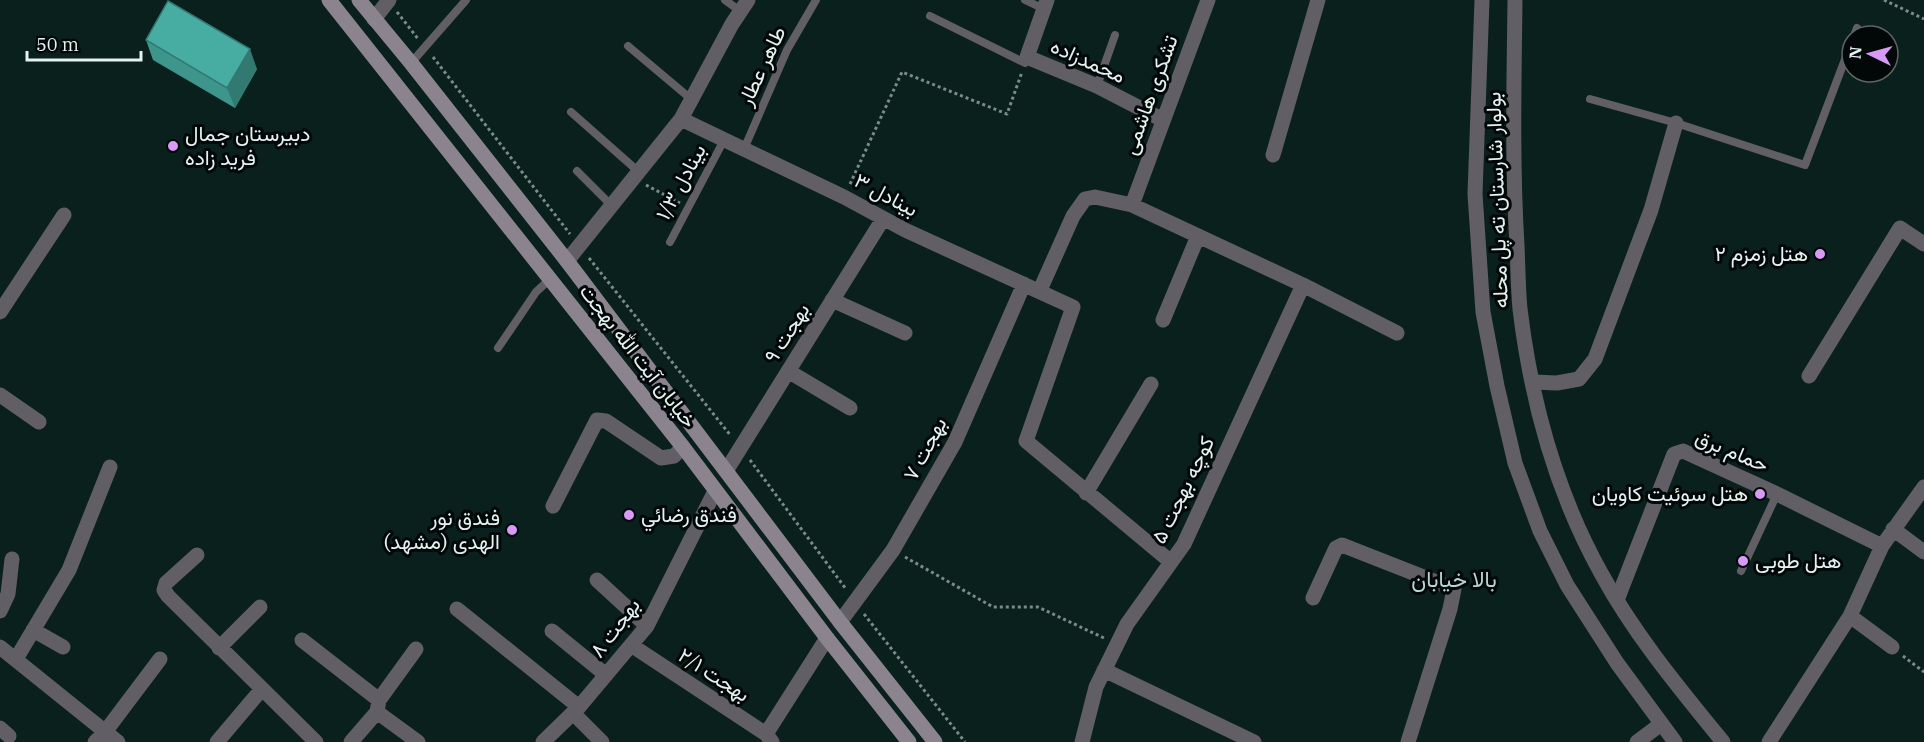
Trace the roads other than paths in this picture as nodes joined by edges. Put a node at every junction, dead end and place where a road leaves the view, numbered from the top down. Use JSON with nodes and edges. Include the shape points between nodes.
{"nodes":[{"id":1,"x":329,"y":0,"type":"edge"},
{"id":2,"x":359,"y":0,"type":"edge"},
{"id":3,"x":466,"y":0,"type":"edge"},
{"id":4,"x":725,"y":0,"type":"edge"},
{"id":5,"x":816,"y":0,"type":"edge"},
{"id":6,"x":1025,"y":0,"type":"edge"},
{"id":7,"x":1208,"y":0,"type":"edge"},
{"id":8,"x":1318,"y":0,"type":"edge"},
{"id":9,"x":1482,"y":0,"type":"edge"},
{"id":10,"x":1515,"y":0,"type":"edge"},
{"id":11,"x":388,"y":1,"type":"edge"},
{"id":12,"x":1046,"y":5,"type":"edge"},
{"id":13,"x":744,"y":6,"type":"edge"},
{"id":14,"x":930,"y":16,"type":"dead end"},
{"id":15,"x":374,"y":19,"type":"junction"},
{"id":16,"x":1115,"y":35,"type":"dead end"},
{"id":17,"x":628,"y":46,"type":"dead end"},
{"id":18,"x":1026,"y":60,"type":"junction"},
{"id":19,"x":411,"y":63,"type":"junction"},
{"id":20,"x":1840,"y":72,"type":"edge"},
{"id":21,"x":1097,"y":86,"type":"junction"},
{"id":22,"x":691,"y":99,"type":"junction"},
{"id":23,"x":1590,"y":99,"type":"dead end"},
{"id":24,"x":571,"y":112,"type":"dead end"},
{"id":25,"x":681,"y":119,"type":"junction"},
{"id":26,"x":1163,"y":120,"type":"junction"},
{"id":27,"x":1676,"y":123,"type":"junction"},
{"id":28,"x":724,"y":140,"type":"junction"},
{"id":29,"x":744,"y":149,"type":"junction"},
{"id":30,"x":1273,"y":155,"type":"dead end"},
{"id":31,"x":577,"y":171,"type":"dead end"},
{"id":32,"x":636,"y":175,"type":"junction"},
{"id":33,"x":1132,"y":205,"type":"junction"},
{"id":34,"x":612,"y":206,"type":"junction"},
{"id":35,"x":64,"y":215,"type":"dead end"},
{"id":36,"x":883,"y":219,"type":"junction"},
{"id":37,"x":1198,"y":236,"type":"junction"},
{"id":38,"x":670,"y":242,"type":"dead end"},
{"id":39,"x":1924,"y":244,"type":"edge"},
{"id":40,"x":567,"y":261,"type":"junction"},
{"id":41,"x":550,"y":279,"type":"junction"},
{"id":42,"x":1024,"y":284,"type":"junction"},
{"id":43,"x":1303,"y":285,"type":"junction"},
{"id":44,"x":1040,"y":290,"type":"junction"},
{"id":45,"x":832,"y":300,"type":"junction"},
{"id":46,"x":0,"y":312,"type":"edge"},
{"id":47,"x":1163,"y":320,"type":"dead end"},
{"id":48,"x":905,"y":333,"type":"dead end"},
{"id":49,"x":1397,"y":333,"type":"dead end"},
{"id":50,"x":498,"y":348,"type":"dead end"},
{"id":51,"x":788,"y":371,"type":"junction"},
{"id":52,"x":1809,"y":376,"type":"dead end"},
{"id":53,"x":1533,"y":382,"type":"junction"},
{"id":54,"x":1151,"y":384,"type":"dead end"},
{"id":55,"x":0,"y":395,"type":"edge"},
{"id":56,"x":850,"y":408,"type":"dead end"},
{"id":57,"x":39,"y":422,"type":"dead end"},
{"id":58,"x":683,"y":447,"type":"junction"},
{"id":59,"x":110,"y":468,"type":"dead end"},
{"id":60,"x":726,"y":471,"type":"junction"},
{"id":61,"x":1924,"y":487,"type":"edge"},
{"id":62,"x":715,"y":491,"type":"junction"},
{"id":63,"x":1086,"y":493,"type":"junction"},
{"id":64,"x":1777,"y":494,"type":"junction"},
{"id":65,"x":553,"y":507,"type":"dead end"},
{"id":66,"x":1893,"y":530,"type":"junction"},
{"id":67,"x":1882,"y":546,"type":"junction"},
{"id":68,"x":1924,"y":552,"type":"edge"},
{"id":69,"x":196,"y":555,"type":"dead end"},
{"id":70,"x":12,"y":559,"type":"dead end"},
{"id":71,"x":1172,"y":562,"type":"junction"},
{"id":72,"x":1741,"y":571,"type":"dead end"},
{"id":73,"x":597,"y":580,"type":"dead end"},
{"id":74,"x":1314,"y":598,"type":"dead end"},
{"id":75,"x":1617,"y":600,"type":"junction"},
{"id":76,"x":260,"y":607,"type":"dead end"},
{"id":77,"x":457,"y":609,"type":"dead end"},
{"id":78,"x":0,"y":611,"type":"edge"},
{"id":79,"x":1850,"y":616,"type":"junction"},
{"id":80,"x":840,"y":622,"type":"junction"},
{"id":81,"x":647,"y":626,"type":"junction"},
{"id":82,"x":33,"y":630,"type":"junction"},
{"id":83,"x":552,"y":631,"type":"dead end"},
{"id":84,"x":826,"y":638,"type":"junction"},
{"id":85,"x":302,"y":640,"type":"dead end"},
{"id":86,"x":631,"y":645,"type":"junction"},
{"id":87,"x":0,"y":647,"type":"edge"},
{"id":88,"x":63,"y":647,"type":"dead end"},
{"id":89,"x":1892,"y":647,"type":"road end"},
{"id":90,"x":219,"y":648,"type":"junction"},
{"id":91,"x":416,"y":649,"type":"dead end"},
{"id":92,"x":16,"y":659,"type":"junction"},
{"id":93,"x":160,"y":659,"type":"dead end"},
{"id":94,"x":1104,"y":670,"type":"junction"},
{"id":95,"x":606,"y":675,"type":"junction"},
{"id":96,"x":261,"y":690,"type":"junction"},
{"id":97,"x":378,"y":706,"type":"junction"},
{"id":98,"x":576,"y":710,"type":"junction"},
{"id":99,"x":1661,"y":724,"type":"junction"},
{"id":100,"x":100,"y":737,"type":"edge"},
{"id":101,"x":769,"y":738,"type":"edge"},
{"id":102,"x":118,"y":742,"type":"edge"},
{"id":103,"x":217,"y":742,"type":"edge"},
{"id":104,"x":316,"y":742,"type":"edge"},
{"id":105,"x":351,"y":742,"type":"edge"},
{"id":106,"x":418,"y":742,"type":"edge"},
{"id":107,"x":543,"y":742,"type":"edge"},
{"id":108,"x":602,"y":742,"type":"edge"},
{"id":109,"x":909,"y":742,"type":"edge"},
{"id":110,"x":935,"y":742,"type":"edge"},
{"id":111,"x":1082,"y":742,"type":"edge"},
{"id":112,"x":1254,"y":742,"type":"edge"},
{"id":113,"x":1408,"y":742,"type":"edge"},
{"id":114,"x":1637,"y":742,"type":"edge"},
{"id":115,"x":1675,"y":742,"type":"edge"},
{"id":116,"x":1723,"y":742,"type":"edge"},
{"id":117,"x":1769,"y":742,"type":"edge"}],
"edges":[{"from":1,"to":41,"type":"main road","name":"خیابان آیت الله بهجت"},
{"from":2,"to":15,"type":"main road","name":"خیابان آیت الله بهجت"},
{"from":3,"to":19,"type":"lane"},
{"from":4,"to":13,"type":"lane"},
{"from":5,"to":29,"type":"lane","name":"طاهر عطار","via":[[787,50]]},
{"from":6,"to":12,"type":"lane"},
{"from":7,"to":26,"type":"street","name":"تشکری هاشمی"},
{"from":8,"to":30,"type":"street"},
{"from":9,"to":99,"type":"street","name":"بولوار شارستان ته پل محله","via":[[1475,195],[1482,300],[1515,463],[1540,531],[1567,585]]},
{"from":10,"to":53,"type":"street","name":"بولوار شارستان ته پل محله","via":[[1514,194],[1520,308]]},
{"from":11,"to":15,"type":"street"},
{"from":12,"to":18,"type":"street"},
{"from":13,"to":22,"type":"street"},
{"from":14,"to":18,"type":"lane"},
{"from":15,"to":19,"type":"main road","name":"خیابان آیت الله بهجت"},
{"from":16,"to":21,"type":"lane"},
{"from":17,"to":22,"type":"lane"},
{"from":18,"to":21,"type":"street","name":"محمدزاده"},
{"from":19,"to":40,"type":"main road","name":"خیابان آیت الله بهجت"},
{"from":20,"to":27,"type":"lane","via":[[1805,165]]},
{"from":21,"to":26,"type":"street","name":"محمدزاده"},
{"from":22,"to":25,"type":"street"},
{"from":23,"to":27,"type":"lane"},
{"from":24,"to":32,"type":"lane"},
{"from":25,"to":28,"type":"street","name":"بینادل ۳"},
{"from":25,"to":32,"type":"street"},
{"from":26,"to":33,"type":"street","name":"تشکری هاشمی"},
{"from":27,"to":53,"type":"street","via":[[1651,210],[1595,359],[1579,379]]},
{"from":28,"to":29,"type":"street","name":"بینادل ۳"},
{"from":28,"to":38,"type":"lane","name":"بینادل ۱/۳"},
{"from":29,"to":36,"type":"street","name":"بینادل ۳","via":[[844,196]]},
{"from":31,"to":34,"type":"lane"},
{"from":32,"to":34,"type":"street"},
{"from":33,"to":37,"type":"street"},
{"from":33,"to":44,"type":"street","via":[[1084,199]]},
{"from":34,"to":40,"type":"street"},
{"from":35,"to":46,"type":"street"},
{"from":36,"to":42,"type":"street","name":"بینادل ۳"},
{"from":36,"to":45,"type":"street","name":"بهجت ۹"},
{"from":37,"to":43,"type":"street"},
{"from":37,"to":47,"type":"street"},
{"from":39,"to":52,"type":"street","via":[[1900,228]]},
{"from":40,"to":60,"type":"main road","name":"خیابان آیت الله بهجت"},
{"from":41,"to":50,"type":"lane","via":[[536,292]]},
{"from":41,"to":58,"type":"main road","name":"خیابان آیت الله بهجت"},
{"from":42,"to":44,"type":"street","name":"بینادل ۳"},
{"from":42,"to":80,"type":"street","name":"بهجت ۷","via":[[956,442],[893,550]]},
{"from":43,"to":49,"type":"street"},
{"from":43,"to":71,"type":"street","name":"کوچه بهجت ۵","via":[[1193,526]]},
{"from":44,"to":63,"type":"street","name":"بینادل ۳","via":[[1073,307],[1026,441]]},
{"from":45,"to":48,"type":"street"},
{"from":45,"to":51,"type":"street","name":"بهجت ۹"},
{"from":51,"to":56,"type":"street"},
{"from":51,"to":60,"type":"street","name":"بهجت ۹"},
{"from":53,"to":75,"type":"street","name":"بولوار شارستان ته پل محله","via":[[1550,452],[1573,515]]},
{"from":54,"to":63,"type":"street"},
{"from":55,"to":57,"type":"street"},
{"from":58,"to":62,"type":"main road","name":"خیابان آیت الله بهجت"},
{"from":58,"to":65,"type":"street","via":[[674,456],[661,458],[606,421],[597,420]]},
{"from":59,"to":82,"type":"street","via":[[69,570]]},
{"from":60,"to":80,"type":"main road","name":"خیابان آیت الله بهجت"},
{"from":61,"to":66,"type":"street"},
{"from":62,"to":81,"type":"street","name":"بهجت ۸"},
{"from":62,"to":84,"type":"main road","name":"خیابان آیت الله بهجت"},
{"from":63,"to":71,"type":"street"},
{"from":64,"to":67,"type":"street","name":"حمام برق"},
{"from":64,"to":72,"type":"lane"},
{"from":64,"to":75,"type":"street","name":"حمام برق","via":[[1678,451]]},
{"from":66,"to":67,"type":"street"},
{"from":66,"to":68,"type":"street"},
{"from":67,"to":79,"type":"street"},
{"from":69,"to":90,"type":"street","via":[[166,582],[164,590]]},
{"from":70,"to":78,"type":"street","via":[[8,594]]},
{"from":71,"to":94,"type":"street","name":"کوچه بهجت ۵","via":[[1127,624]]},
{"from":73,"to":81,"type":"street"},
{"from":74,"to":113,"type":"street","via":[[1336,548],[1342,545],[1454,589]]},
{"from":75,"to":116,"type":"street","name":"بولوار شارستان ته پل محله","via":[[1644,642]]},
{"from":76,"to":90,"type":"street"},
{"from":77,"to":98,"type":"street"},
{"from":79,"to":89,"type":"street"},
{"from":79,"to":117,"type":"street"},
{"from":80,"to":110,"type":"main road","name":"خیابان آیت الله بهجت"},
{"from":81,"to":86,"type":"street","name":"بهجت ۸"},
{"from":82,"to":88,"type":"street"},
{"from":82,"to":92,"type":"street"},
{"from":83,"to":95,"type":"street"},
{"from":84,"to":101,"type":"street"},
{"from":84,"to":109,"type":"main road","name":"خیابان آیت الله بهجت"},
{"from":85,"to":97,"type":"street"},
{"from":86,"to":95,"type":"street","name":"بهجت ۸"},
{"from":86,"to":101,"type":"street","name":"بهجت ۲/۱"},
{"from":87,"to":92,"type":"street"},
{"from":90,"to":96,"type":"street"},
{"from":91,"to":97,"type":"street"},
{"from":92,"to":100,"type":"street"},
{"from":93,"to":100,"type":"street"},
{"from":94,"to":111,"type":"street","name":"کوچه بهجت ۵"},
{"from":94,"to":112,"type":"street"},
{"from":95,"to":98,"type":"street","name":"بهجت ۸"},
{"from":96,"to":103,"type":"street"},
{"from":96,"to":104,"type":"street"},
{"from":97,"to":105,"type":"street"},
{"from":97,"to":106,"type":"street"},
{"from":98,"to":107,"type":"street","name":"بهجت ۸"},
{"from":98,"to":108,"type":"street"},
{"from":99,"to":114,"type":"street"},
{"from":99,"to":115,"type":"street","name":"بولوار شارستان ته پل محله"},
{"from":100,"to":102,"type":"street"}]}
